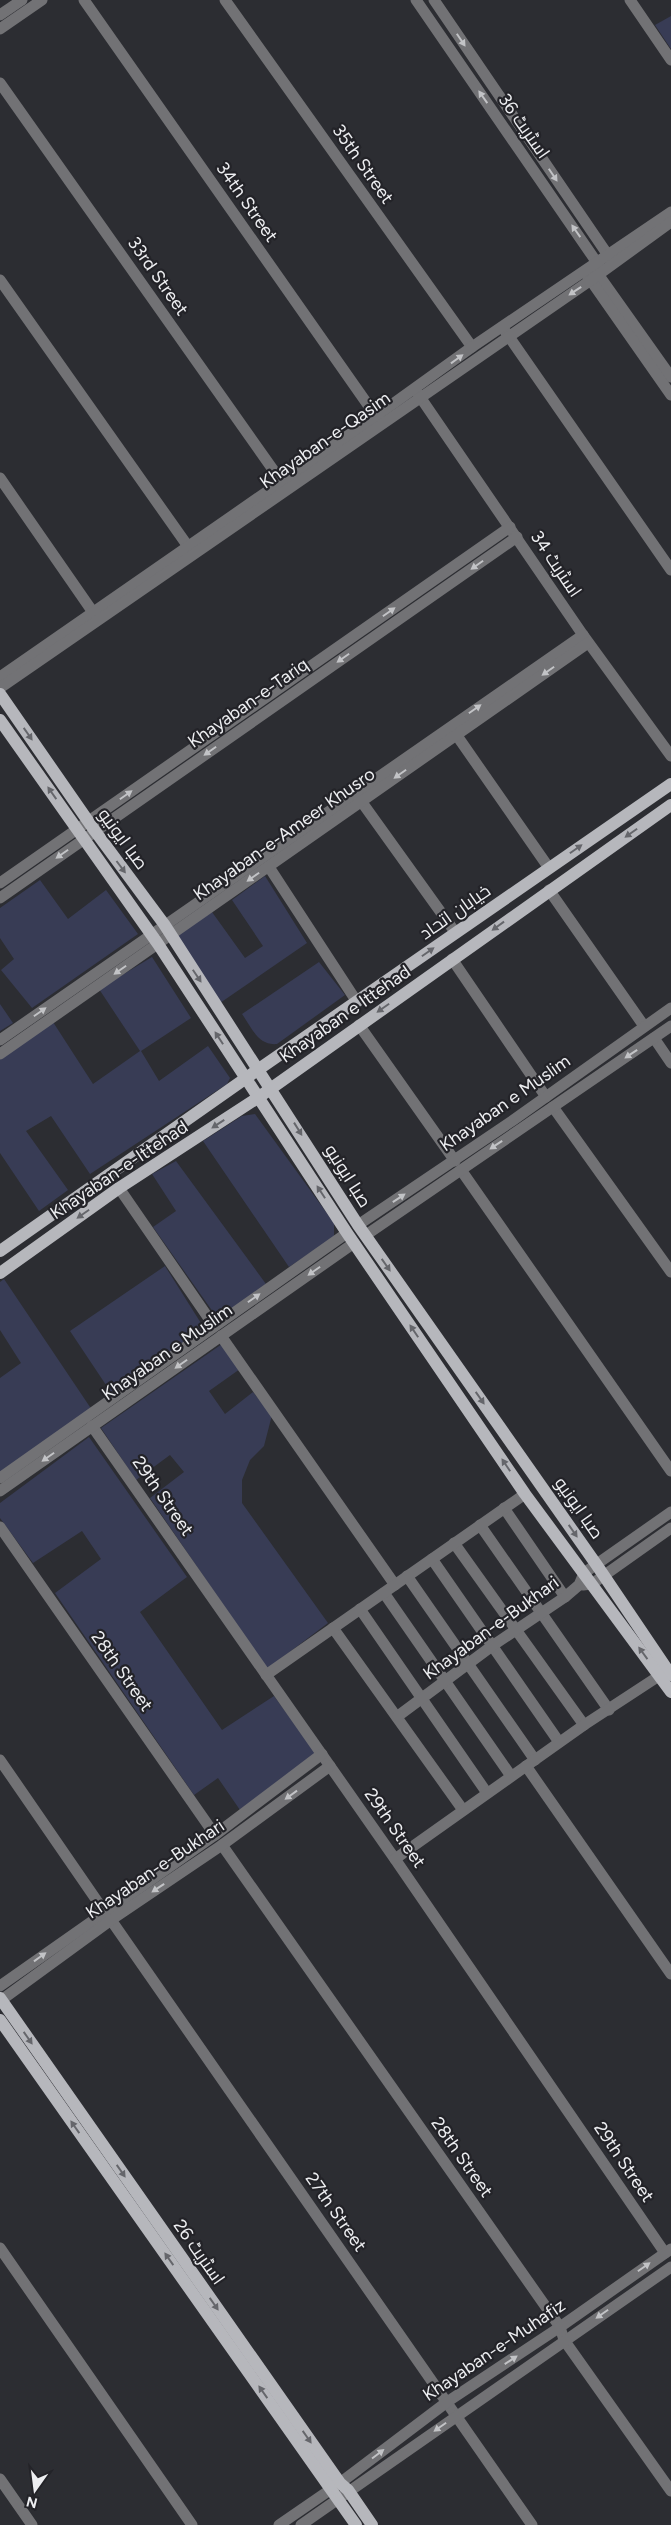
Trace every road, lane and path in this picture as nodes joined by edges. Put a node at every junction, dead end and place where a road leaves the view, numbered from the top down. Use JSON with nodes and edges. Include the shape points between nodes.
{"nodes":[{"id":1,"x":42,"y":0,"type":"edge"},
{"id":2,"x":84,"y":0,"type":"edge"},
{"id":3,"x":225,"y":0,"type":"edge"},
{"id":4,"x":416,"y":0,"type":"edge"},
{"id":5,"x":434,"y":0,"type":"edge"},
{"id":6,"x":630,"y":0,"type":"edge"},
{"id":7,"x":21,"y":5,"type":"edge"},
{"id":8,"x":0,"y":15,"type":"edge"},
{"id":9,"x":0,"y":28,"type":"edge"},
{"id":10,"x":671,"y":60,"type":"edge"},
{"id":11,"x":0,"y":83,"type":"edge"},
{"id":12,"x":671,"y":212,"type":"edge"},
{"id":13,"x":669,"y":227,"type":"edge"},
{"id":14,"x":611,"y":259,"type":"junction"},
{"id":15,"x":595,"y":271,"type":"junction"},
{"id":16,"x":0,"y":280,"type":"edge"},
{"id":17,"x":505,"y":331,"type":"junction"},
{"id":18,"x":472,"y":347,"type":"junction"},
{"id":19,"x":671,"y":377,"type":"edge"},
{"id":20,"x":418,"y":393,"type":"junction"},
{"id":21,"x":671,"y":395,"type":"edge"},
{"id":22,"x":379,"y":420,"type":"junction"},
{"id":23,"x":0,"y":478,"type":"edge"},
{"id":24,"x":284,"y":485,"type":"junction"},
{"id":25,"x":510,"y":527,"type":"junction"},
{"id":26,"x":517,"y":537,"type":"junction"},
{"id":27,"x":191,"y":550,"type":"junction"},
{"id":28,"x":671,"y":570,"type":"edge"},
{"id":29,"x":96,"y":616,"type":"junction"},
{"id":30,"x":586,"y":639,"type":"junction"},
{"id":31,"x":0,"y":677,"type":"edge"},
{"id":32,"x":0,"y":688,"type":"edge"},
{"id":33,"x":0,"y":694,"type":"edge"},
{"id":34,"x":0,"y":720,"type":"edge"},
{"id":35,"x":453,"y":731,"type":"junction"},
{"id":36,"x":671,"y":756,"type":"edge"},
{"id":37,"x":413,"y":758,"type":"junction"},
{"id":38,"x":671,"y":784,"type":"edge"},
{"id":39,"x":361,"y":801,"type":"junction"},
{"id":40,"x":671,"y":805,"type":"edge"},
{"id":41,"x":92,"y":826,"type":"junction"},
{"id":42,"x":81,"y":833,"type":"junction"},
{"id":43,"x":269,"y":867,"type":"junction"},
{"id":44,"x":550,"y":868,"type":"junction"},
{"id":45,"x":0,"y":883,"type":"edge"},
{"id":46,"x":549,"y":890,"type":"junction"},
{"id":47,"x":0,"y":898,"type":"edge"},
{"id":48,"x":167,"y":930,"type":"junction"},
{"id":49,"x":455,"y":932,"type":"junction"},
{"id":50,"x":154,"y":939,"type":"junction"},
{"id":51,"x":452,"y":959,"type":"junction"},
{"id":52,"x":357,"y":1002,"type":"junction"},
{"id":53,"x":671,"y":1008,"type":"edge"},
{"id":54,"x":359,"y":1025,"type":"junction"},
{"id":55,"x":644,"y":1026,"type":"junction"},
{"id":56,"x":671,"y":1026,"type":"edge"},
{"id":57,"x":654,"y":1038,"type":"junction"},
{"id":58,"x":0,"y":1040,"type":"edge"},
{"id":59,"x":0,"y":1054,"type":"edge"},
{"id":60,"x":596,"y":1061,"type":"junction"},
{"id":61,"x":671,"y":1063,"type":"edge"},
{"id":62,"x":258,"y":1069,"type":"junction"},
{"id":63,"x":603,"y":1073,"type":"junction"},
{"id":64,"x":246,"y":1078,"type":"junction"},
{"id":65,"x":272,"y":1087,"type":"junction"},
{"id":66,"x":258,"y":1097,"type":"junction"},
{"id":67,"x":549,"y":1102,"type":"junction"},
{"id":68,"x":458,"y":1165,"type":"junction"},
{"id":69,"x":119,"y":1188,"type":"junction"},
{"id":70,"x":362,"y":1230,"type":"junction"},
{"id":71,"x":351,"y":1238,"type":"junction"},
{"id":72,"x":0,"y":1251,"type":"edge"},
{"id":73,"x":671,"y":1272,"type":"edge"},
{"id":74,"x":0,"y":1273,"type":"edge"},
{"id":75,"x":214,"y":1326,"type":"junction"},
{"id":76,"x":221,"y":1336,"type":"junction"},
{"id":77,"x":146,"y":1382,"type":"junction"},
{"id":78,"x":92,"y":1426,"type":"junction"},
{"id":79,"x":24,"y":1468,"type":"junction"},
{"id":80,"x":671,"y":1471,"type":"edge"},
{"id":81,"x":0,"y":1478,"type":"edge"},
{"id":82,"x":0,"y":1490,"type":"edge"},
{"id":83,"x":525,"y":1494,"type":"junction"},
{"id":84,"x":504,"y":1508,"type":"junction"},
{"id":85,"x":671,"y":1512,"type":"edge"},
{"id":86,"x":480,"y":1525,"type":"junction"},
{"id":87,"x":0,"y":1527,"type":"edge"},
{"id":88,"x":671,"y":1528,"type":"edge"},
{"id":89,"x":454,"y":1543,"type":"junction"},
{"id":90,"x":432,"y":1559,"type":"junction"},
{"id":91,"x":600,"y":1570,"type":"junction"},
{"id":92,"x":407,"y":1576,"type":"junction"},
{"id":93,"x":585,"y":1581,"type":"junction"},
{"id":94,"x":395,"y":1585,"type":"junction"},
{"id":95,"x":384,"y":1593,"type":"junction"},
{"id":96,"x":565,"y":1597,"type":"junction"},
{"id":97,"x":360,"y":1609,"type":"junction"},
{"id":98,"x":540,"y":1613,"type":"junction"},
{"id":99,"x":333,"y":1628,"type":"junction"},
{"id":100,"x":516,"y":1630,"type":"junction"},
{"id":101,"x":492,"y":1646,"type":"junction"},
{"id":102,"x":467,"y":1665,"type":"junction"},
{"id":103,"x":666,"y":1674,"type":"edge"},
{"id":104,"x":266,"y":1675,"type":"junction"},
{"id":105,"x":445,"y":1681,"type":"junction"},
{"id":106,"x":671,"y":1692,"type":"edge"},
{"id":107,"x":423,"y":1698,"type":"junction"},
{"id":108,"x":609,"y":1710,"type":"junction"},
{"id":109,"x":398,"y":1716,"type":"junction"},
{"id":110,"x":584,"y":1725,"type":"junction"},
{"id":111,"x":559,"y":1742,"type":"junction"},
{"id":112,"x":322,"y":1754,"type":"junction"},
{"id":113,"x":0,"y":1760,"type":"edge"},
{"id":114,"x":530,"y":1763,"type":"junction"},
{"id":115,"x":330,"y":1766,"type":"junction"},
{"id":116,"x":511,"y":1776,"type":"junction"},
{"id":117,"x":487,"y":1793,"type":"junction"},
{"id":118,"x":463,"y":1810,"type":"junction"},
{"id":119,"x":215,"y":1835,"type":"junction"},
{"id":120,"x":222,"y":1845,"type":"junction"},
{"id":121,"x":395,"y":1859,"type":"junction"},
{"id":122,"x":108,"y":1915,"type":"junction"},
{"id":123,"x":671,"y":1974,"type":"edge"},
{"id":124,"x":0,"y":1986,"type":"edge"},
{"id":125,"x":0,"y":2000,"type":"edge"},
{"id":126,"x":0,"y":2020,"type":"edge"},
{"id":127,"x":0,"y":2248,"type":"edge"},
{"id":128,"x":668,"y":2251,"type":"edge"},
{"id":129,"x":671,"y":2266,"type":"edge"},
{"id":130,"x":560,"y":2328,"type":"junction"},
{"id":131,"x":564,"y":2340,"type":"junction"},
{"id":132,"x":447,"y":2402,"type":"junction"},
{"id":133,"x":456,"y":2416,"type":"junction"},
{"id":134,"x":0,"y":2479,"type":"edge"},
{"id":135,"x":339,"y":2490,"type":"junction"},
{"id":136,"x":671,"y":2491,"type":"edge"},
{"id":137,"x":32,"y":2525,"type":"edge"},
{"id":138,"x":192,"y":2525,"type":"edge"},
{"id":139,"x":278,"y":2525,"type":"edge"},
{"id":140,"x":301,"y":2525,"type":"edge"},
{"id":141,"x":356,"y":2525,"type":"edge"},
{"id":142,"x":372,"y":2525,"type":"edge"},
{"id":143,"x":532,"y":2525,"type":"edge"}],
"edges":[{"from":1,"to":7,"type":"street"},
{"from":2,"to":22,"type":"street","name":"34th Street"},
{"from":3,"to":18,"type":"street","name":"35th Street"},
{"from":15,"to":4,"type":"street","name":"اسٹریٹ 36","one_way":true},
{"from":5,"to":14,"type":"street","name":"اسٹریٹ 36","one_way":true},
{"from":6,"to":10,"type":"street"},
{"from":7,"to":8,"type":"street"},
{"from":7,"to":9,"type":"street"},
{"from":11,"to":24,"type":"street","name":"33rd Street"},
{"from":12,"to":14,"type":"street","name":"Khayaban-e-Qasim"},
{"from":13,"to":14,"type":"street","name":"Khayaban-e-Qasim"},
{"from":14,"to":15,"type":"street","name":"Khayaban-e-Qasim"},
{"from":15,"to":17,"type":"street","name":"Khayaban-e-Qasim"},
{"from":15,"to":19,"type":"street","name":"اسٹریٹ 36"},
{"from":15,"to":21,"type":"street","name":"اسٹریٹ 36"},
{"from":16,"to":27,"type":"street"},
{"from":17,"to":18,"type":"street","name":"Khayaban-e-Qasim"},
{"from":17,"to":20,"type":"street","name":"Khayaban-e-Qasim"},
{"from":17,"to":28,"type":"street"},
{"from":20,"to":18,"type":"street","name":"Khayaban-e-Qasim","one_way":true},
{"from":20,"to":22,"type":"street","name":"Khayaban-e-Qasim"},
{"from":20,"to":25,"type":"street","name":"اسٹریٹ 34"},
{"from":22,"to":24,"type":"street","name":"Khayaban-e-Qasim"},
{"from":23,"to":29,"type":"street"},
{"from":24,"to":27,"type":"street","name":"Khayaban-e-Qasim"},
{"from":25,"to":26,"type":"street","name":"اسٹریٹ 34"},
{"from":41,"to":25,"type":"street","name":"Khayaban-e-Tariq","one_way":true},
{"from":26,"to":30,"type":"street","name":"اسٹریٹ 34"},
{"from":26,"to":41,"type":"street","name":"Khayaban-e-Tariq","one_way":true},
{"from":27,"to":29,"type":"street","name":"Khayaban-e-Qasim"},
{"from":29,"to":31,"type":"street","name":"Khayaban-e-Qasim"},
{"from":29,"to":32,"type":"street","name":"Khayaban-e-Qasim"},
{"from":30,"to":35,"type":"street","name":"Khayaban-e-Ameer Khusro"},
{"from":30,"to":36,"type":"street","name":"اسٹریٹ 34"},
{"from":33,"to":41,"type":"main road","name":"صبا ایونیو","one_way":true},
{"from":42,"to":34,"type":"main road","name":"صبا ایونیو","one_way":true},
{"from":35,"to":37,"type":"street","name":"Khayaban-e-Ameer Khusro"},
{"from":35,"to":44,"type":"street"},
{"from":37,"to":39,"type":"street","name":"Khayaban-e-Ameer Khusro","one_way":true},
{"from":37,"to":48,"type":"street","name":"Khayaban-e-Ameer Khusro"},
{"from":44,"to":38,"type":"main road","name":"خیابان اتحاد","one_way":true},
{"from":39,"to":43,"type":"street","name":"Khayaban-e-Ameer Khusro"},
{"from":39,"to":49,"type":"street"},
{"from":40,"to":46,"type":"main road","one_way":true},
{"from":41,"to":42,"type":"street","name":"Khayaban-e-Tariq"},
{"from":41,"to":48,"type":"main road","name":"صبا ایونیو","one_way":true},
{"from":42,"to":45,"type":"street","name":"Khayaban-e-Tariq"},
{"from":42,"to":47,"type":"street","name":"Khayaban-e-Tariq","one_way":true},
{"from":42,"to":50,"type":"main road","name":"صبا ایونیو"},
{"from":43,"to":48,"type":"street","name":"Khayaban-e-Ameer Khusro","one_way":true},
{"from":43,"to":52,"type":"street"},
{"from":44,"to":49,"type":"main road","name":"خیابان اتحاد"},
{"from":46,"to":51,"type":"main road","one_way":true},
{"from":46,"to":55,"type":"street"},
{"from":48,"to":50,"type":"street","name":"Khayaban-e-Ameer Khusro"},
{"from":48,"to":62,"type":"main road","name":"صبا ایونیو","one_way":true},
{"from":52,"to":49,"type":"main road","name":"خیابان اتحاد","one_way":true},
{"from":58,"to":50,"type":"street","name":"Khayaban-e-Ameer Khusro","one_way":true},
{"from":50,"to":59,"type":"street","name":"Khayaban-e-Ameer Khusro","one_way":true},
{"from":64,"to":50,"type":"main road","name":"صبا ایونیو","one_way":true},
{"from":51,"to":54,"type":"main road","name":"Khayaban e Ittehad","one_way":true},
{"from":51,"to":67,"type":"street"},
{"from":52,"to":62,"type":"main road","name":"خیابان اتحاد"},
{"from":53,"to":55,"type":"street","name":"Khayaban e Muslim"},
{"from":54,"to":65,"type":"main road","name":"Khayaban e Ittehad"},
{"from":54,"to":68,"type":"street"},
{"from":55,"to":60,"type":"street","name":"Khayaban e Muslim"},
{"from":56,"to":57,"type":"street","name":"Khayaban e Muslim"},
{"from":57,"to":61,"type":"street"},
{"from":57,"to":63,"type":"street","name":"Khayaban e Muslim","one_way":true},
{"from":60,"to":63,"type":"street"},
{"from":60,"to":67,"type":"street","name":"Khayaban e Muslim"},
{"from":62,"to":64,"type":"main road","name":"Khayaban e Ittehad"},
{"from":62,"to":65,"type":"main road","name":"صبا ایونیو"},
{"from":63,"to":67,"type":"street","name":"Khayaban e Muslim"},
{"from":64,"to":66,"type":"main road","name":"صبا ایونیو"},
{"from":64,"to":72,"type":"main road","name":"Khayaban-e-Ittehad"},
{"from":65,"to":66,"type":"main road","name":"Khayaban e Ittehad"},
{"from":65,"to":70,"type":"main road","name":"صبا ایونیو","one_way":true},
{"from":66,"to":69,"type":"main road","name":"Khayaban-e-Ittehad","one_way":true},
{"from":71,"to":66,"type":"main road","name":"صبا ایونیو","one_way":true},
{"from":67,"to":68,"type":"street","name":"Khayaban e Muslim"},
{"from":67,"to":73,"type":"street"},
{"from":68,"to":70,"type":"street","name":"Khayaban e Muslim"},
{"from":68,"to":80,"type":"street"},
{"from":69,"to":74,"type":"main road","name":"Khayaban-e-Ittehad","one_way":true},
{"from":69,"to":75,"type":"street"},
{"from":70,"to":91,"type":"main road","name":"صبا ایونیو","one_way":true},
{"from":75,"to":71,"type":"street","name":"Khayaban e Muslim","one_way":true},
{"from":71,"to":76,"type":"street","name":"Khayaban e Muslim","one_way":true},
{"from":83,"to":71,"type":"main road","name":"صبا ایونیو","one_way":true},
{"from":75,"to":77,"type":"street","name":"Khayaban e Muslim"},
{"from":76,"to":77,"type":"street","name":"Khayaban e Muslim","one_way":true},
{"from":76,"to":94,"type":"street"},
{"from":77,"to":78,"type":"street","name":"Khayaban e Muslim"},
{"from":77,"to":79,"type":"street","name":"Khayaban e Muslim"},
{"from":78,"to":79,"type":"street","name":"Khayaban e Muslim","one_way":true},
{"from":78,"to":104,"type":"street","name":"29th Street"},
{"from":79,"to":81,"type":"street","name":"Khayaban e Muslim"},
{"from":79,"to":82,"type":"street","name":"Khayaban e Muslim"},
{"from":83,"to":84,"type":"street"},
{"from":83,"to":93,"type":"main road","name":"صبا ایونیو"},
{"from":84,"to":86,"type":"street"},
{"from":84,"to":96,"type":"street"},
{"from":85,"to":91,"type":"street","name":"Khayaban-e-Bukhari"},
{"from":86,"to":89,"type":"street"},
{"from":86,"to":98,"type":"street"},
{"from":87,"to":119,"type":"street","name":"28th Street"},
{"from":88,"to":91,"type":"street"},
{"from":89,"to":90,"type":"street"},
{"from":89,"to":100,"type":"street"},
{"from":90,"to":92,"type":"street"},
{"from":90,"to":101,"type":"street"},
{"from":91,"to":93,"type":"street","name":"Khayaban-e-Bukhari"},
{"from":91,"to":103,"type":"main road","name":"صبا ایونیو"},
{"from":92,"to":94,"type":"street"},
{"from":92,"to":102,"type":"street"},
{"from":93,"to":96,"type":"street","name":"Khayaban-e-Bukhari"},
{"from":103,"to":93,"type":"main road","name":"صبا ایونیو","one_way":true},
{"from":94,"to":95,"type":"street"},
{"from":95,"to":97,"type":"street"},
{"from":95,"to":105,"type":"street"},
{"from":96,"to":98,"type":"street","name":"Khayaban-e-Bukhari"},
{"from":97,"to":99,"type":"street"},
{"from":97,"to":107,"type":"street"},
{"from":98,"to":100,"type":"street","name":"Khayaban-e-Bukhari"},
{"from":98,"to":108,"type":"street"},
{"from":99,"to":104,"type":"street"},
{"from":99,"to":109,"type":"street"},
{"from":100,"to":101,"type":"street","name":"Khayaban-e-Bukhari"},
{"from":100,"to":110,"type":"street"},
{"from":101,"to":102,"type":"street","name":"Khayaban-e-Bukhari"},
{"from":101,"to":111,"type":"street"},
{"from":102,"to":105,"type":"street","name":"Khayaban-e-Bukhari"},
{"from":102,"to":114,"type":"street"},
{"from":103,"to":106,"type":"main road","name":"صبا ایونیو"},
{"from":103,"to":108,"type":"street"},
{"from":104,"to":112,"type":"street","name":"29th Street"},
{"from":105,"to":107,"type":"street","name":"Khayaban-e-Bukhari"},
{"from":105,"to":116,"type":"street"},
{"from":107,"to":109,"type":"street","name":"Khayaban-e-Bukhari"},
{"from":107,"to":117,"type":"street"},
{"from":108,"to":110,"type":"street"},
{"from":109,"to":118,"type":"street"},
{"from":110,"to":111,"type":"street"},
{"from":111,"to":114,"type":"street"},
{"from":112,"to":115,"type":"street","name":"29th Street"},
{"from":112,"to":119,"type":"street","name":"Khayaban-e-Bukhari"},
{"from":113,"to":122,"type":"street","name":"27th Street"},
{"from":114,"to":116,"type":"street"},
{"from":114,"to":123,"type":"street"},
{"from":115,"to":120,"type":"street","name":"Khayaban-e-Bukhari","one_way":true},
{"from":115,"to":121,"type":"street","name":"29th Street"},
{"from":116,"to":117,"type":"street"},
{"from":117,"to":118,"type":"street"},
{"from":118,"to":121,"type":"street"},
{"from":119,"to":122,"type":"street","name":"Khayaban-e-Bukhari"},
{"from":120,"to":122,"type":"street","name":"Khayaban-e-Bukhari","one_way":true},
{"from":120,"to":130,"type":"street","name":"28th Street"},
{"from":121,"to":128,"type":"street","name":"29th Street"},
{"from":124,"to":122,"type":"street","name":"Khayaban-e-Bukhari","one_way":true},
{"from":122,"to":125,"type":"street","name":"Khayaban-e-Bukhari"},
{"from":122,"to":132,"type":"street","name":"27th Street"},
{"from":125,"to":135,"type":"main road","name":"اسٹریٹ 26","one_way":true},
{"from":135,"to":126,"type":"main road","name":"اسٹریٹ 26","one_way":true},
{"from":127,"to":138,"type":"street"},
{"from":130,"to":128,"type":"street","name":"Khayaban-e-Muhafiz","one_way":true},
{"from":129,"to":131,"type":"street","name":"Khayaban-e-Muhafiz","one_way":true},
{"from":130,"to":131,"type":"street","name":"28th Street"},
{"from":132,"to":130,"type":"street","name":"Khayaban-e-Muhafiz","one_way":true},
{"from":131,"to":133,"type":"street","name":"Khayaban-e-Muhafiz"},
{"from":131,"to":136,"type":"street","name":"28th Street"},
{"from":132,"to":133,"type":"street","name":"27th Street"},
{"from":135,"to":132,"type":"street","name":"Khayaban-e-Muhafiz","one_way":true},
{"from":133,"to":135,"type":"street","name":"Khayaban-e-Muhafiz","one_way":true},
{"from":133,"to":143,"type":"street","name":"27th Street"},
{"from":134,"to":137,"type":"street"},
{"from":135,"to":139,"type":"street"},
{"from":135,"to":140,"type":"street"},
{"from":135,"to":141,"type":"main road","name":"اسٹریٹ 26"},
{"from":135,"to":142,"type":"main road","name":"اسٹریٹ 26"}]}
